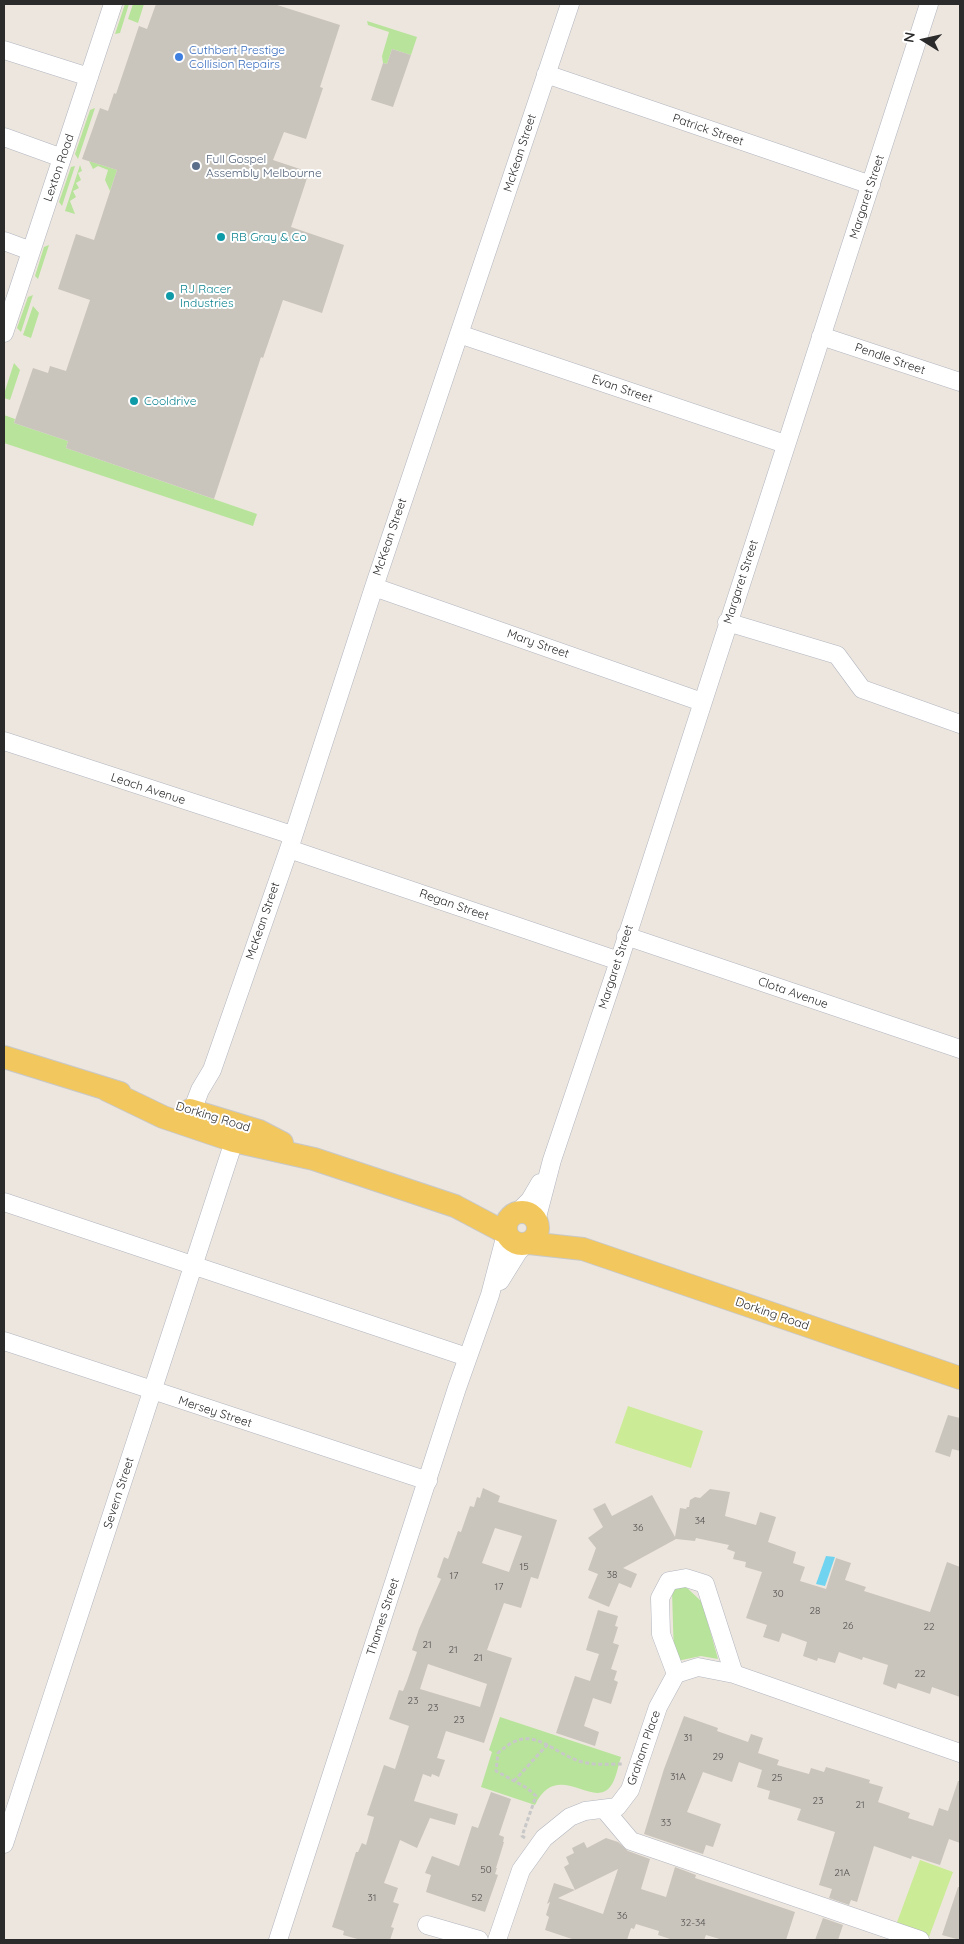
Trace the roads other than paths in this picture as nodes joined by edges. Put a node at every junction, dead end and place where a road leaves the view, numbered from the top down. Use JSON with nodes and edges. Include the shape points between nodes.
{"nodes":[{"id":1,"x":114,"y":4,"type":"edge"},
{"id":2,"x":570,"y":4,"type":"edge"},
{"id":3,"x":930,"y":4,"type":"edge"},
{"id":4,"x":4,"y":50,"type":"edge"},
{"id":5,"x":546,"y":74,"type":"junction"},
{"id":6,"x":89,"y":77,"type":"junction"},
{"id":7,"x":4,"y":137,"type":"edge"},
{"id":8,"x":62,"y":158,"type":"junction"},
{"id":9,"x":871,"y":185,"type":"junction"},
{"id":10,"x":4,"y":241,"type":"edge"},
{"id":11,"x":31,"y":251,"type":"junction"},
{"id":12,"x":9,"y":299,"type":"edge"},
{"id":13,"x":4,"y":333,"type":"edge"},
{"id":14,"x":459,"y":334,"type":"junction"},
{"id":15,"x":821,"y":336,"type":"junction"},
{"id":16,"x":960,"y":382,"type":"edge"},
{"id":17,"x":786,"y":444,"type":"junction"},
{"id":18,"x":374,"y":587,"type":"junction"},
{"id":19,"x":727,"y":622,"type":"junction"},
{"id":20,"x":702,"y":702,"type":"junction"},
{"id":21,"x":960,"y":724,"type":"edge"},
{"id":22,"x":4,"y":741,"type":"edge"},
{"id":23,"x":290,"y":842,"type":"junction"},
{"id":24,"x":626,"y":936,"type":"junction"},
{"id":25,"x":618,"y":961,"type":"junction"},
{"id":26,"x":960,"y":1049,"type":"edge"},
{"id":27,"x":4,"y":1057,"type":"edge"},
{"id":28,"x":107,"y":1090,"type":"junction"},
{"id":29,"x":198,"y":1113,"type":"junction"},
{"id":30,"x":234,"y":1141,"type":"junction"},
{"id":31,"x":314,"y":1159,"type":"junction"},
{"id":32,"x":4,"y":1202,"type":"edge"},
{"id":33,"x":455,"y":1206,"type":"junction"},
{"id":34,"x":527,"y":1217,"type":"junction"},
{"id":35,"x":516,"y":1239,"type":"junction"},
{"id":36,"x":583,"y":1250,"type":"junction"},
{"id":37,"x":194,"y":1265,"type":"junction"},
{"id":38,"x":4,"y":1341,"type":"edge"},
{"id":39,"x":467,"y":1357,"type":"junction"},
{"id":40,"x":960,"y":1378,"type":"edge"},
{"id":41,"x":152,"y":1392,"type":"junction"},
{"id":42,"x":428,"y":1482,"type":"junction"},
{"id":43,"x":676,"y":1674,"type":"junction"},
{"id":44,"x":734,"y":1674,"type":"junction"},
{"id":45,"x":960,"y":1753,"type":"edge"},
{"id":46,"x":604,"y":1810,"type":"junction"},
{"id":47,"x":4,"y":1844,"type":"edge"},
{"id":48,"x":427,"y":1925,"type":"dead end"},
{"id":49,"x":278,"y":1940,"type":"edge"},
{"id":50,"x":479,"y":1940,"type":"edge"},
{"id":51,"x":497,"y":1940,"type":"edge"},
{"id":52,"x":920,"y":1940,"type":"edge"}],
"edges":[{"from":1,"to":6,"type":"street","name":"Lexton Road"},
{"from":2,"to":5,"type":"street","name":"McKean Street"},
{"from":3,"to":9,"type":"street","name":"Margaret Street"},
{"from":4,"to":6,"type":"street"},
{"from":5,"to":9,"type":"street","name":"Patrick Street"},
{"from":5,"to":14,"type":"street","name":"McKean Street"},
{"from":6,"to":8,"type":"street","name":"Lexton Road"},
{"from":7,"to":8,"type":"street"},
{"from":8,"to":11,"type":"street","name":"Lexton Road"},
{"from":9,"to":15,"type":"street","name":"Margaret Street"},
{"from":10,"to":11,"type":"street"},
{"from":11,"to":12,"type":"street","name":"Lexton Road"},
{"from":12,"to":13,"type":"street","name":"Lexton Road"},
{"from":14,"to":17,"type":"street","name":"Evan Street"},
{"from":14,"to":18,"type":"street","name":"McKean Street"},
{"from":15,"to":16,"type":"street","name":"Pendle Street"},
{"from":15,"to":17,"type":"street","name":"Margaret Street"},
{"from":17,"to":19,"type":"street","name":"Margaret Street"},
{"from":18,"to":20,"type":"street","name":"Mary Street"},
{"from":18,"to":23,"type":"street","name":"McKean Street"},
{"from":19,"to":20,"type":"street","name":"Margaret Street"},
{"from":19,"to":21,"type":"street","via":[[837,655],[862,689]]},
{"from":20,"to":24,"type":"street","name":"Margaret Street"},
{"from":22,"to":23,"type":"street","name":"Leach Avenue"},
{"from":23,"to":25,"type":"street","name":"Regan Street"},
{"from":23,"to":29,"type":"street","name":"McKean Street","via":[[212,1070],[200,1090]]},
{"from":24,"to":25,"type":"street","name":"Margaret Street"},
{"from":24,"to":26,"type":"street","name":"Clota Avenue"},
{"from":25,"to":34,"type":"street","name":"Margaret Street","via":[[552,1160],[527,1204]]},
{"from":27,"to":28,"type":"main road","name":"Dorking Road"},
{"from":28,"to":29,"type":"main road","name":"Dorking Road"},
{"from":28,"to":30,"type":"main road","name":"Dorking Road","via":[[163,1117]]},
{"from":29,"to":31,"type":"main road","name":"Dorking Road","via":[[258,1131]]},
{"from":30,"to":31,"type":"main road","name":"Dorking Road"},
{"from":30,"to":37,"type":"street","name":"Severn Street"},
{"from":31,"to":33,"type":"main road","name":"Dorking Road"},
{"from":32,"to":37,"type":"street"},
{"from":33,"to":34,"type":"main road","name":"Dorking Road"},
{"from":33,"to":35,"type":"main road","name":"Dorking Road"},
{"from":34,"to":35,"type":"main road","via":[[511,1215],[506,1224]]},
{"from":34,"to":35,"type":"main road","via":[[538,1232],[532,1241]]},
{"from":34,"to":36,"type":"main road","name":"Dorking Road"},
{"from":35,"to":36,"type":"main road","name":"Dorking Road"},
{"from":35,"to":39,"type":"street","name":"Thames Street","via":[[518,1252],[490,1295]]},
{"from":36,"to":40,"type":"main road","name":"Dorking Road"},
{"from":37,"to":39,"type":"street"},
{"from":37,"to":41,"type":"street","name":"Severn Street"},
{"from":38,"to":41,"type":"street","name":"Mersey Street"},
{"from":39,"to":42,"type":"street","name":"Thames Street"},
{"from":41,"to":42,"type":"street","name":"Mersey Street"},
{"from":41,"to":47,"type":"street","name":"Severn Street"},
{"from":42,"to":49,"type":"street","name":"Thames Street"},
{"from":43,"to":44,"type":"street","via":[[698,1667]]},
{"from":43,"to":44,"type":"street","via":[[661,1634],[660,1598],[670,1581],[686,1578],[705,1584]]},
{"from":43,"to":46,"type":"street","name":"Graham Place","via":[[658,1707],[630,1790],[617,1807]]},
{"from":44,"to":45,"type":"street"},
{"from":46,"to":51,"type":"street","name":"Graham Place","via":[[585,1811],[570,1817],[544,1838],[520,1870]]},
{"from":46,"to":52,"type":"street","via":[[631,1840]]},
{"from":48,"to":50,"type":"street"}]}
